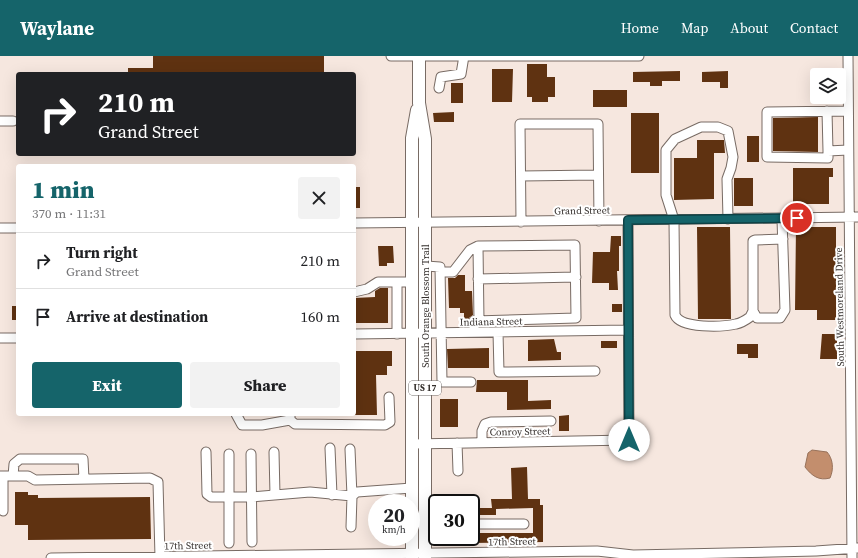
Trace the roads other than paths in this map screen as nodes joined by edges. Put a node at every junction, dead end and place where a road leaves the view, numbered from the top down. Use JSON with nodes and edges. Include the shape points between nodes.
{"nodes":[{"id":1,"x":391,"y":56,"type":"edge"},
{"id":2,"x":419,"y":56,"type":"edge"},
{"id":3,"x":464,"y":56,"type":"edge"},
{"id":4,"x":630,"y":56,"type":"edge"},
{"id":5,"x":639,"y":56,"type":"edge"},
{"id":6,"x":848,"y":56,"type":"edge"},
{"id":7,"x":439,"y":88,"type":"dead end"},
{"id":8,"x":419,"y":103,"type":"junction"},
{"id":9,"x":858,"y":107,"type":"edge"},
{"id":10,"x":848,"y":109,"type":"junction"},
{"id":11,"x":827,"y":111,"type":"junction"},
{"id":12,"x":0,"y":121,"type":"edge"},
{"id":13,"x":13,"y":121,"type":"dead end"},
{"id":14,"x":848,"y":150,"type":"junction"},
{"id":15,"x":828,"y":151,"type":"junction"},
{"id":16,"x":598,"y":175,"type":"junction"},
{"id":17,"x":521,"y":176,"type":"junction"},
{"id":18,"x":848,"y":217,"type":"junction"},
{"id":19,"x":858,"y":217,"type":"edge"},
{"id":20,"x":728,"y":219,"type":"junction"},
{"id":21,"x":782,"y":219,"type":"junction"},
{"id":22,"x":628,"y":220,"type":"junction"},
{"id":23,"x":674,"y":220,"type":"junction"},
{"id":24,"x":599,"y":221,"type":"junction"},
{"id":25,"x":521,"y":222,"type":"junction"},
{"id":26,"x":356,"y":223,"type":"edge"},
{"id":27,"x":411,"y":223,"type":"junction"},
{"id":28,"x":425,"y":223,"type":"junction"},
{"id":29,"x":0,"y":228,"type":"edge"},
{"id":30,"x":16,"y":228,"type":"edge"},
{"id":31,"x":783,"y":239,"type":"junction"},
{"id":32,"x":478,"y":246,"type":"junction"},
{"id":33,"x":426,"y":266,"type":"junction"},
{"id":34,"x":440,"y":272,"type":"junction"},
{"id":35,"x":576,"y":277,"type":"junction"},
{"id":36,"x":478,"y":279,"type":"junction"},
{"id":37,"x":397,"y":282,"type":"junction"},
{"id":38,"x":412,"y":282,"type":"junction"},
{"id":39,"x":356,"y":292,"type":"edge"},
{"id":40,"x":753,"y":311,"type":"junction"},
{"id":41,"x":479,"y":321,"type":"junction"},
{"id":42,"x":628,"y":330,"type":"junction"},
{"id":43,"x":854,"y":331,"type":"edge"},
{"id":44,"x":474,"y":332,"type":"junction"},
{"id":45,"x":498,"y":332,"type":"junction"},
{"id":46,"x":412,"y":333,"type":"junction"},
{"id":47,"x":426,"y":333,"type":"junction"},
{"id":48,"x":441,"y":333,"type":"junction"},
{"id":49,"x":356,"y":334,"type":"edge"},
{"id":50,"x":397,"y":334,"type":"junction"},
{"id":51,"x":0,"y":338,"type":"edge"},
{"id":52,"x":16,"y":338,"type":"edge"},
{"id":53,"x":595,"y":371,"type":"dead end"},
{"id":54,"x":471,"y":382,"type":"dead end"},
{"id":55,"x":389,"y":396,"type":"dead end"},
{"id":56,"x":237,"y":416,"type":"edge"},
{"id":57,"x":290,"y":417,"type":"edge"},
{"id":58,"x":551,"y":421,"type":"dead end"},
{"id":59,"x":482,"y":442,"type":"junction"},
{"id":60,"x":425,"y":443,"type":"junction"},
{"id":61,"x":457,"y":443,"type":"junction"},
{"id":62,"x":412,"y":444,"type":"junction"},
{"id":63,"x":330,"y":448,"type":"dead end"},
{"id":64,"x":350,"y":449,"type":"dead end"},
{"id":65,"x":206,"y":452,"type":"dead end"},
{"id":66,"x":274,"y":452,"type":"dead end"},
{"id":67,"x":229,"y":454,"type":"dead end"},
{"id":68,"x":251,"y":454,"type":"dead end"},
{"id":69,"x":458,"y":471,"type":"dead end"},
{"id":70,"x":2,"y":476,"type":"edge"},
{"id":71,"x":13,"y":476,"type":"junction"},
{"id":72,"x":84,"y":479,"type":"junction"},
{"id":73,"x":412,"y":488,"type":"junction"},
{"id":74,"x":274,"y":495,"type":"junction"},
{"id":75,"x":332,"y":495,"type":"junction"},
{"id":76,"x":352,"y":496,"type":"junction"},
{"id":77,"x":228,"y":497,"type":"junction"},
{"id":78,"x":251,"y":497,"type":"junction"},
{"id":79,"x":3,"y":511,"type":"dead end"},
{"id":80,"x":480,"y":524,"type":"edge"},
{"id":81,"x":524,"y":524,"type":"dead end"},
{"id":82,"x":351,"y":527,"type":"dead end"},
{"id":83,"x":425,"y":534,"type":"joint"},
{"id":84,"x":252,"y":542,"type":"dead end"},
{"id":85,"x":229,"y":543,"type":"dead end"},
{"id":86,"x":855,"y":548,"type":"edge"},
{"id":87,"x":284,"y":556,"type":"edge"},
{"id":88,"x":412,"y":556,"type":"edge"},
{"id":89,"x":425,"y":556,"type":"edge"},
{"id":90,"x":160,"y":557,"type":"junction"},
{"id":91,"x":197,"y":557,"type":"edge"},
{"id":92,"x":51,"y":558,"type":"edge"},
{"id":93,"x":852,"y":558,"type":"edge"}],
"edges":[{"from":1,"to":2,"type":"street"},
{"from":2,"to":3,"type":"street"},
{"from":2,"to":8,"type":"main road","name":"South Orange Blossom Trail","number":"US 17"},
{"from":3,"to":4,"type":"street"},
{"from":3,"to":7,"type":"street","via":[[461,74],[441,78]]},
{"from":4,"to":5,"type":"street"},
{"from":6,"to":10,"type":"street","name":"South Westmoreland Drive"},
{"from":8,"to":27,"type":"main road","name":"South Orange Blossom Trail","number":"US 17","via":[[412,138]]},
{"from":8,"to":28,"type":"main road","name":"South Orange Blossom Trail","number":"US 17","via":[[425,140]]},
{"from":9,"to":10,"type":"street"},
{"from":10,"to":11,"type":"street"},
{"from":10,"to":14,"type":"street","name":"South Westmoreland Drive"},
{"from":11,"to":15,"type":"street"},
{"from":11,"to":15,"type":"street","via":[[767,112],[767,157],[828,158]]},
{"from":12,"to":13,"type":"street"},
{"from":14,"to":15,"type":"street"},
{"from":14,"to":18,"type":"street","name":"South Westmoreland Drive"},
{"from":16,"to":17,"type":"street"},
{"from":16,"to":17,"type":"street","via":[[598,124],[520,124]]},
{"from":16,"to":24,"type":"street"},
{"from":17,"to":25,"type":"street"},
{"from":18,"to":19,"type":"street","name":"Grand Street"},
{"from":18,"to":21,"type":"street","name":"Grand Street"},
{"from":18,"to":43,"type":"street","name":"South Westmoreland Drive"},
{"from":20,"to":21,"type":"street","name":"Grand Street"},
{"from":20,"to":23,"type":"street","name":"Grand Street"},
{"from":20,"to":23,"type":"street","via":[[727,179],[732,156],[728,131],[701,127],[675,139],[666,150],[666,195]]},
{"from":21,"to":31,"type":"street"},
{"from":22,"to":23,"type":"street","name":"Grand Street"},
{"from":22,"to":24,"type":"street","name":"Grand Street"},
{"from":22,"to":42,"type":"street"},
{"from":23,"to":40,"type":"street","via":[[676,319],[692,325],[735,324],[750,317]]},
{"from":24,"to":25,"type":"street","name":"Grand Street"},
{"from":25,"to":28,"type":"street","name":"Grand Street"},
{"from":26,"to":27,"type":"street","name":"Grand Street"},
{"from":27,"to":28,"type":"street","name":"Grand Street"},
{"from":27,"to":38,"type":"main road","name":"South Orange Blossom Trail","number":"US 17"},
{"from":28,"to":33,"type":"main road","name":"South Orange Blossom Trail","number":"US 17"},
{"from":29,"to":30,"type":"street"},
{"from":31,"to":40,"type":"street","via":[[753,241]]},
{"from":31,"to":40,"type":"street","via":[[783,315],[780,318],[762,319]]},
{"from":32,"to":34,"type":"street","via":[[470,250],[453,272]]},
{"from":32,"to":35,"type":"street","via":[[575,245]]},
{"from":32,"to":36,"type":"street"},
{"from":33,"to":34,"type":"street","via":[[440,267]]},
{"from":33,"to":47,"type":"main road","name":"South Orange Blossom Trail","number":"US 17"},
{"from":34,"to":48,"type":"street"},
{"from":35,"to":36,"type":"street"},
{"from":35,"to":41,"type":"street","via":[[576,318]]},
{"from":36,"to":41,"type":"street"},
{"from":37,"to":38,"type":"street"},
{"from":37,"to":39,"type":"street","via":[[378,282],[367,289]]},
{"from":37,"to":50,"type":"street"},
{"from":38,"to":46,"type":"main road","name":"South Orange Blossom Trail","number":"US 17"},
{"from":41,"to":44,"type":"street","via":[[474,321]]},
{"from":42,"to":45,"type":"street","name":"Indiana Street"},
{"from":42,"to":59,"type":"street","name":"Conroy Street","via":[[629,440]]},
{"from":43,"to":86,"type":"street","name":"South Westmoreland Drive"},
{"from":44,"to":45,"type":"street","name":"Indiana Street"},
{"from":44,"to":48,"type":"street","name":"Indiana Street"},
{"from":45,"to":53,"type":"street","via":[[499,372]]},
{"from":46,"to":47,"type":"street","name":"Indiana Street"},
{"from":46,"to":50,"type":"street","name":"Indiana Street"},
{"from":46,"to":62,"type":"main road","name":"South Orange Blossom Trail","number":"US 17"},
{"from":47,"to":48,"type":"street","name":"Indiana Street"},
{"from":47,"to":60,"type":"main road","name":"South Orange Blossom Trail","number":"US 17"},
{"from":48,"to":54,"type":"street","via":[[442,382]]},
{"from":49,"to":50,"type":"street","name":"Indiana Street"},
{"from":51,"to":52,"type":"street"},
{"from":55,"to":57,"type":"street","via":[[390,422],[385,425],[295,424]]},
{"from":56,"to":57,"type":"street","via":[[242,425],[262,425]]},
{"from":58,"to":59,"type":"street","via":[[485,424]]},
{"from":59,"to":61,"type":"street","name":"Conroy Street"},
{"from":60,"to":61,"type":"street","name":"Conroy Street"},
{"from":60,"to":62,"type":"street","name":"Conroy Street"},
{"from":60,"to":83,"type":"main road","name":"South Orange Blossom Trail","number":"US 17"},
{"from":61,"to":69,"type":"street"},
{"from":62,"to":73,"type":"main road","name":"South Orange Blossom Trail","number":"US 17"},
{"from":63,"to":75,"type":"street"},
{"from":64,"to":76,"type":"street"},
{"from":65,"to":77,"type":"street","via":[[207,494],[211,497]]},
{"from":66,"to":74,"type":"street"},
{"from":67,"to":77,"type":"street"},
{"from":68,"to":78,"type":"street"},
{"from":70,"to":71,"type":"street"},
{"from":70,"to":79,"type":"street"},
{"from":71,"to":72,"type":"street","via":[[28,476],[35,480]]},
{"from":71,"to":72,"type":"street","via":[[14,464],[20,459],[83,458]]},
{"from":72,"to":90,"type":"street","via":[[150,478],[158,482]]},
{"from":73,"to":76,"type":"street","via":[[357,492]]},
{"from":73,"to":88,"type":"main road","name":"South Orange Blossom Trail","number":"US 17"},
{"from":74,"to":75,"type":"street","via":[[310,492]]},
{"from":74,"to":78,"type":"street"},
{"from":75,"to":76,"type":"street"},
{"from":76,"to":82,"type":"street"},
{"from":77,"to":78,"type":"street"},
{"from":77,"to":85,"type":"street"},
{"from":78,"to":84,"type":"street"},
{"from":80,"to":81,"type":"street"},
{"from":83,"to":89,"type":"main road","name":"South Orange Blossom Trail","number":"US 17"},
{"from":86,"to":89,"type":"street","name":"17th Street","via":[[634,555],[597,551]]},
{"from":86,"to":93,"type":"street","name":"South Westmoreland Drive"},
{"from":87,"to":88,"type":"street","name":"17th Street"},
{"from":87,"to":91,"type":"street","name":"17th Street"},
{"from":88,"to":89,"type":"street","name":"17th Street"},
{"from":90,"to":91,"type":"street","name":"17th Street"},
{"from":90,"to":92,"type":"street","name":"17th Street"}]}
